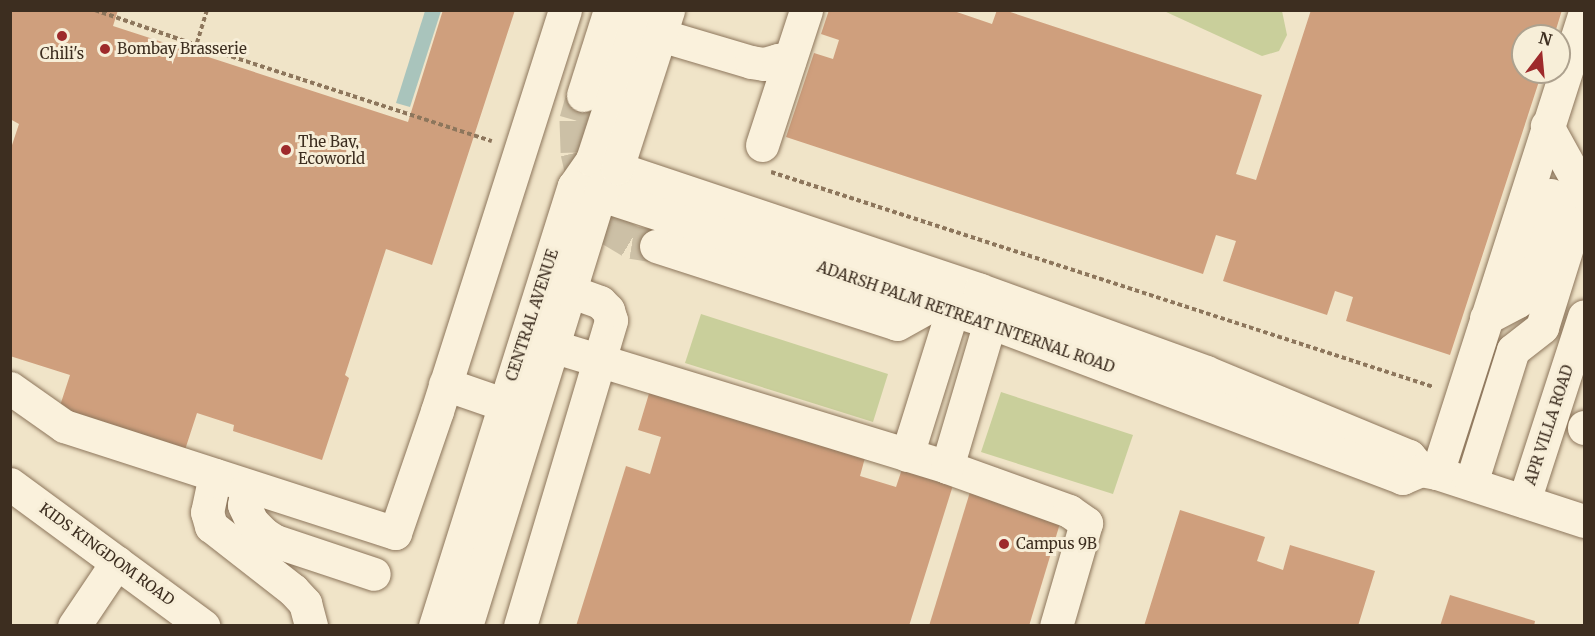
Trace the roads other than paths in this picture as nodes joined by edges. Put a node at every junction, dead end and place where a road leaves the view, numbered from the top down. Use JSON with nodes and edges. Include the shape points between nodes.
{"nodes":[{"id":1,"x":610,"y":10,"type":"edge"},
{"id":2,"x":806,"y":10,"type":"edge"},
{"id":3,"x":561,"y":12,"type":"edge"},
{"id":4,"x":1584,"y":16,"type":"edge"},
{"id":5,"x":658,"y":18,"type":"edge"},
{"id":6,"x":784,"y":61,"type":"junction"},
{"id":7,"x":583,"y":95,"type":"tunnel mouth"},
{"id":8,"x":1547,"y":126,"type":"junction"},
{"id":9,"x":762,"y":145,"type":"road end"},
{"id":10,"x":596,"y":177,"type":"junction"},
{"id":11,"x":656,"y":246,"type":"tunnel mouth"},
{"id":12,"x":569,"y":291,"type":"junction"},
{"id":13,"x":965,"y":309,"type":"junction"},
{"id":14,"x":1584,"y":316,"type":"edge"},
{"id":15,"x":1486,"y":318,"type":"junction"},
{"id":16,"x":1524,"y":341,"type":"junction"},
{"id":17,"x":552,"y":346,"type":"junction"},
{"id":18,"x":599,"y":362,"type":"junction"},
{"id":19,"x":445,"y":384,"type":"junction"},
{"id":20,"x":10,"y":388,"type":"edge"},
{"id":21,"x":517,"y":409,"type":"junction"},
{"id":22,"x":906,"y":455,"type":"junction"},
{"id":23,"x":947,"y":467,"type":"junction"},
{"id":24,"x":1429,"y":472,"type":"junction"},
{"id":25,"x":215,"y":475,"type":"junction"},
{"id":26,"x":10,"y":483,"type":"edge"},
{"id":27,"x":1471,"y":483,"type":"junction"},
{"id":28,"x":247,"y":486,"type":"junction"},
{"id":29,"x":1524,"y":501,"type":"junction"},
{"id":30,"x":1584,"y":521,"type":"edge"},
{"id":31,"x":117,"y":562,"type":"junction"},
{"id":32,"x":374,"y":574,"type":"dead end"},
{"id":33,"x":74,"y":626,"type":"edge"},
{"id":34,"x":203,"y":626,"type":"edge"},
{"id":35,"x":311,"y":626,"type":"edge"},
{"id":36,"x":435,"y":626,"type":"edge"},
{"id":37,"x":466,"y":626,"type":"edge"},
{"id":38,"x":520,"y":626,"type":"edge"},
{"id":39,"x":1056,"y":626,"type":"edge"}],
"edges":[{"from":1,"to":7,"type":"street"},
{"from":2,"to":6,"type":"street"},
{"from":3,"to":19,"type":"street"},
{"from":4,"to":8,"type":"street"},
{"from":5,"to":6,"type":"street","via":[[756,44]]},
{"from":5,"to":10,"type":"street","name":"CENTRAL AVENUE"},
{"from":6,"to":9,"type":"street"},
{"from":8,"to":15,"type":"street"},
{"from":8,"to":16,"type":"street","via":[[1584,193],[1542,327]]},
{"from":10,"to":12,"type":"street","name":"CENTRAL AVENUE"},
{"from":10,"to":13,"type":"street","name":"ADARSH PALM RETREAT INTERNAL ROAD"},
{"from":10,"to":13,"type":"street","name":"ADARSH PALM RETREAT INTERNAL ROAD"},
{"from":10,"to":21,"type":"street","name":"CENTRAL AVENUE"},
{"from":11,"to":13,"type":"street","via":[[897,324]]},
{"from":12,"to":17,"type":"street","name":"CENTRAL AVENUE"},
{"from":12,"to":18,"type":"street","via":[[600,302],[608,310],[611,320]]},
{"from":13,"to":22,"type":"street"},
{"from":13,"to":23,"type":"street"},
{"from":13,"to":24,"type":"street","name":"ADARSH PALM RETREAT INTERNAL ROAD","via":[[1402,478]]},
{"from":14,"to":29,"type":"street","name":"APR VILLA ROAD"},
{"from":15,"to":16,"type":"street","via":[[1518,301],[1560,198]]},
{"from":15,"to":24,"type":"street","via":[[1461,395]]},
{"from":16,"to":27,"type":"street","via":[[1512,350]]},
{"from":17,"to":18,"type":"street"},
{"from":17,"to":21,"type":"street","name":"CENTRAL AVENUE"},
{"from":18,"to":22,"type":"street"},
{"from":18,"to":38,"type":"street"},
{"from":19,"to":21,"type":"street"},
{"from":19,"to":28,"type":"street","via":[[395,533]]},
{"from":20,"to":25,"type":"street","via":[[64,426]]},
{"from":21,"to":36,"type":"street","name":"CENTRAL AVENUE"},
{"from":21,"to":37,"type":"street","name":"CENTRAL AVENUE"},
{"from":22,"to":23,"type":"street"},
{"from":23,"to":39,"type":"street","via":[[1069,511],[1086,523]]},
{"from":24,"to":27,"type":"street","name":"ADARSH PALM RETREAT INTERNAL ROAD"},
{"from":25,"to":28,"type":"street"},
{"from":25,"to":35,"type":"street","via":[[207,512],[211,526],[293,590],[305,603]]},
{"from":26,"to":31,"type":"street","name":"KIDS KINGDOM ROAD"},
{"from":27,"to":29,"type":"street","name":"ADARSH PALM RETREAT INTERNAL ROAD"},
{"from":28,"to":32,"type":"street","via":[[244,506],[252,522],[270,538]]},
{"from":29,"to":30,"type":"street","name":"ADARSH PALM RETREAT INTERNAL ROAD"},
{"from":31,"to":33,"type":"street"},
{"from":31,"to":34,"type":"street","name":"KIDS KINGDOM ROAD"}]}
